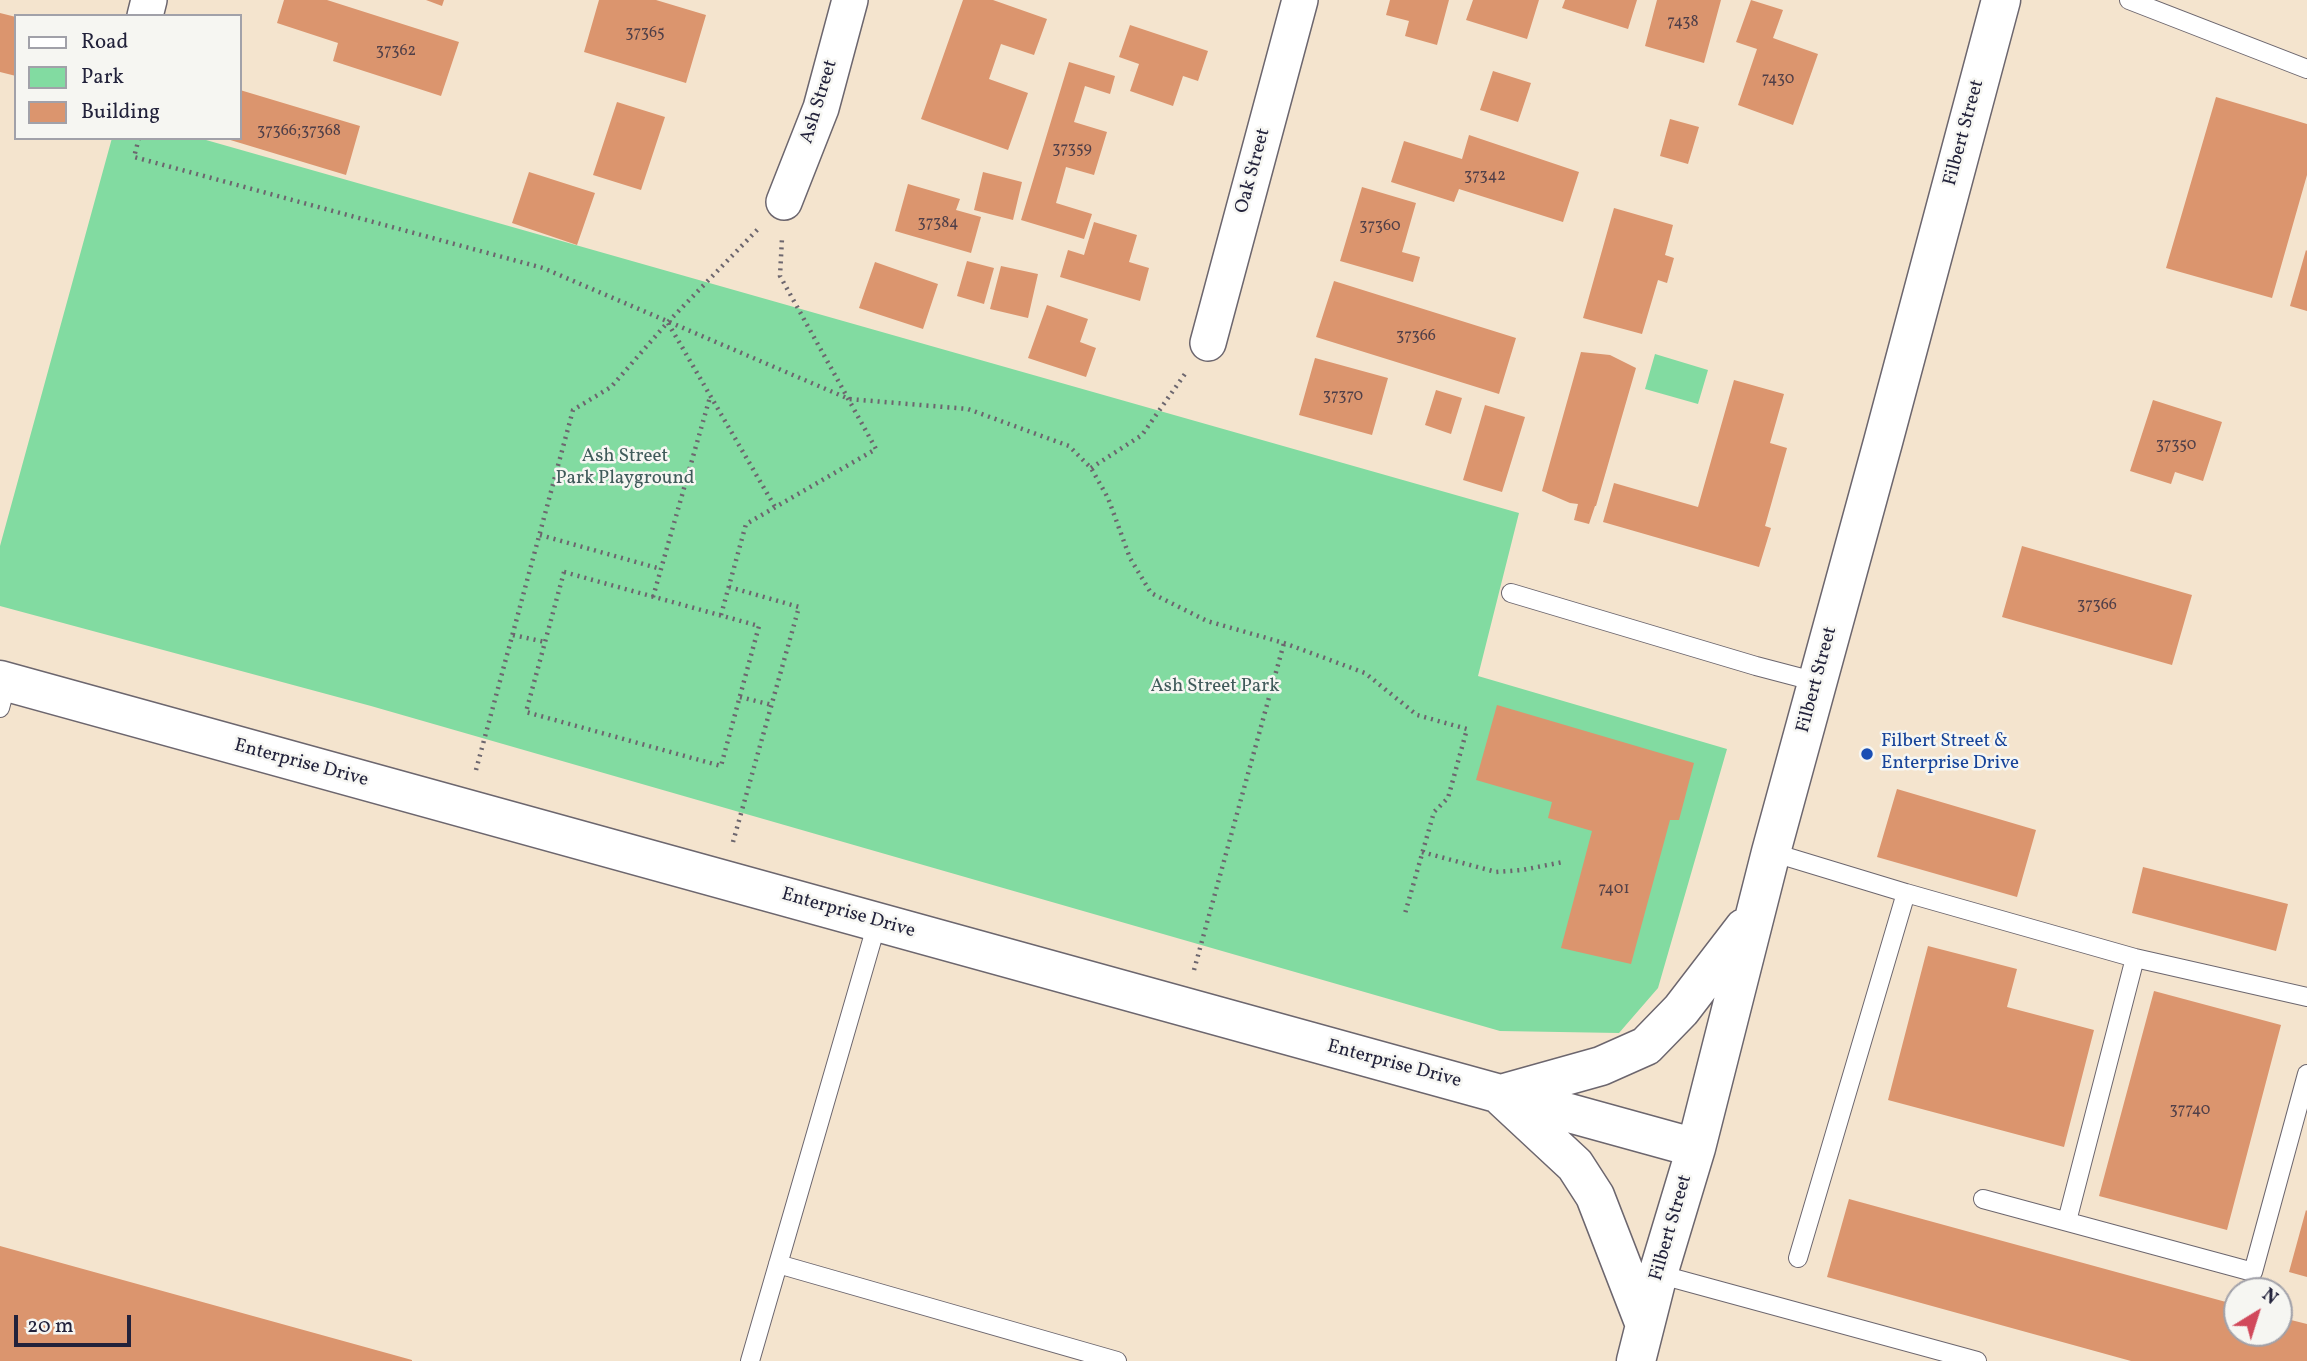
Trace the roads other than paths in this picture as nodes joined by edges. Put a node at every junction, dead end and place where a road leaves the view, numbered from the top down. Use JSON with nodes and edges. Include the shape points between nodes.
{"nodes":[{"id":1,"x":850,"y":0,"type":"edge"},
{"id":2,"x":1300,"y":0,"type":"edge"},
{"id":3,"x":2001,"y":0,"type":"edge"},
{"id":4,"x":2129,"y":0,"type":"edge"},
{"id":5,"x":2307,"y":69,"type":"edge"},
{"id":6,"x":784,"y":202,"type":"road end"},
{"id":7,"x":1208,"y":343,"type":"road end"},
{"id":8,"x":1511,"y":593,"type":"dead end"},
{"id":9,"x":1817,"y":682,"type":"junction"},
{"id":10,"x":2,"y":690,"type":"edge"},
{"id":11,"x":1771,"y":852,"type":"junction"},
{"id":12,"x":1906,"y":893,"type":"junction"},
{"id":13,"x":1755,"y":913,"type":"junction"},
{"id":14,"x":877,"y":923,"type":"junction"},
{"id":15,"x":2135,"y":958,"type":"junction"},
{"id":16,"x":2307,"y":997,"type":"edge"},
{"id":17,"x":2307,"y":1074,"type":"edge"},
{"id":18,"x":1499,"y":1094,"type":"junction"},
{"id":19,"x":1696,"y":1148,"type":"junction"},
{"id":20,"x":1983,"y":1199,"type":"dead end"},
{"id":21,"x":2067,"y":1221,"type":"junction"},
{"id":22,"x":1798,"y":1258,"type":"dead end"},
{"id":23,"x":778,"y":1264,"type":"junction"},
{"id":24,"x":1658,"y":1274,"type":"junction"},
{"id":25,"x":1640,"y":1343,"type":"edge"},
{"id":26,"x":750,"y":1361,"type":"edge"},
{"id":27,"x":1117,"y":1361,"type":"edge"},
{"id":28,"x":1977,"y":1361,"type":"edge"}],
"edges":[{"from":1,"to":6,"type":"street","name":"Ash Street","via":[[821,108]]},
{"from":2,"to":7,"type":"street","name":"Oak Street"},
{"from":3,"to":9,"type":"street","name":"Filbert Street"},
{"from":4,"to":5,"type":"lane"},
{"from":8,"to":9,"type":"lane"},
{"from":9,"to":11,"type":"street","name":"Filbert Street"},
{"from":10,"to":14,"type":"street","name":"Enterprise Drive","via":[[465,809]]},
{"from":11,"to":12,"type":"lane"},
{"from":11,"to":13,"type":"street","name":"Filbert Street"},
{"from":12,"to":15,"type":"lane"},
{"from":12,"to":22,"type":"lane"},
{"from":13,"to":18,"type":"street","via":[[1681,1010],[1646,1046],[1601,1066]]},
{"from":13,"to":19,"type":"street","name":"Filbert Street"},
{"from":14,"to":18,"type":"street","name":"Enterprise Drive"},
{"from":14,"to":23,"type":"lane"},
{"from":15,"to":16,"type":"lane"},
{"from":15,"to":21,"type":"lane"},
{"from":17,"to":21,"type":"lane","via":[[2253,1272]]},
{"from":18,"to":19,"type":"street","name":"Enterprise Drive"},
{"from":18,"to":25,"type":"street","via":[[1575,1165],[1595,1196]]},
{"from":19,"to":24,"type":"street","name":"Filbert Street"},
{"from":20,"to":21,"type":"lane"},
{"from":23,"to":26,"type":"lane"},
{"from":23,"to":27,"type":"lane"},
{"from":24,"to":25,"type":"street","name":"Filbert Street"},
{"from":24,"to":28,"type":"lane"}]}
